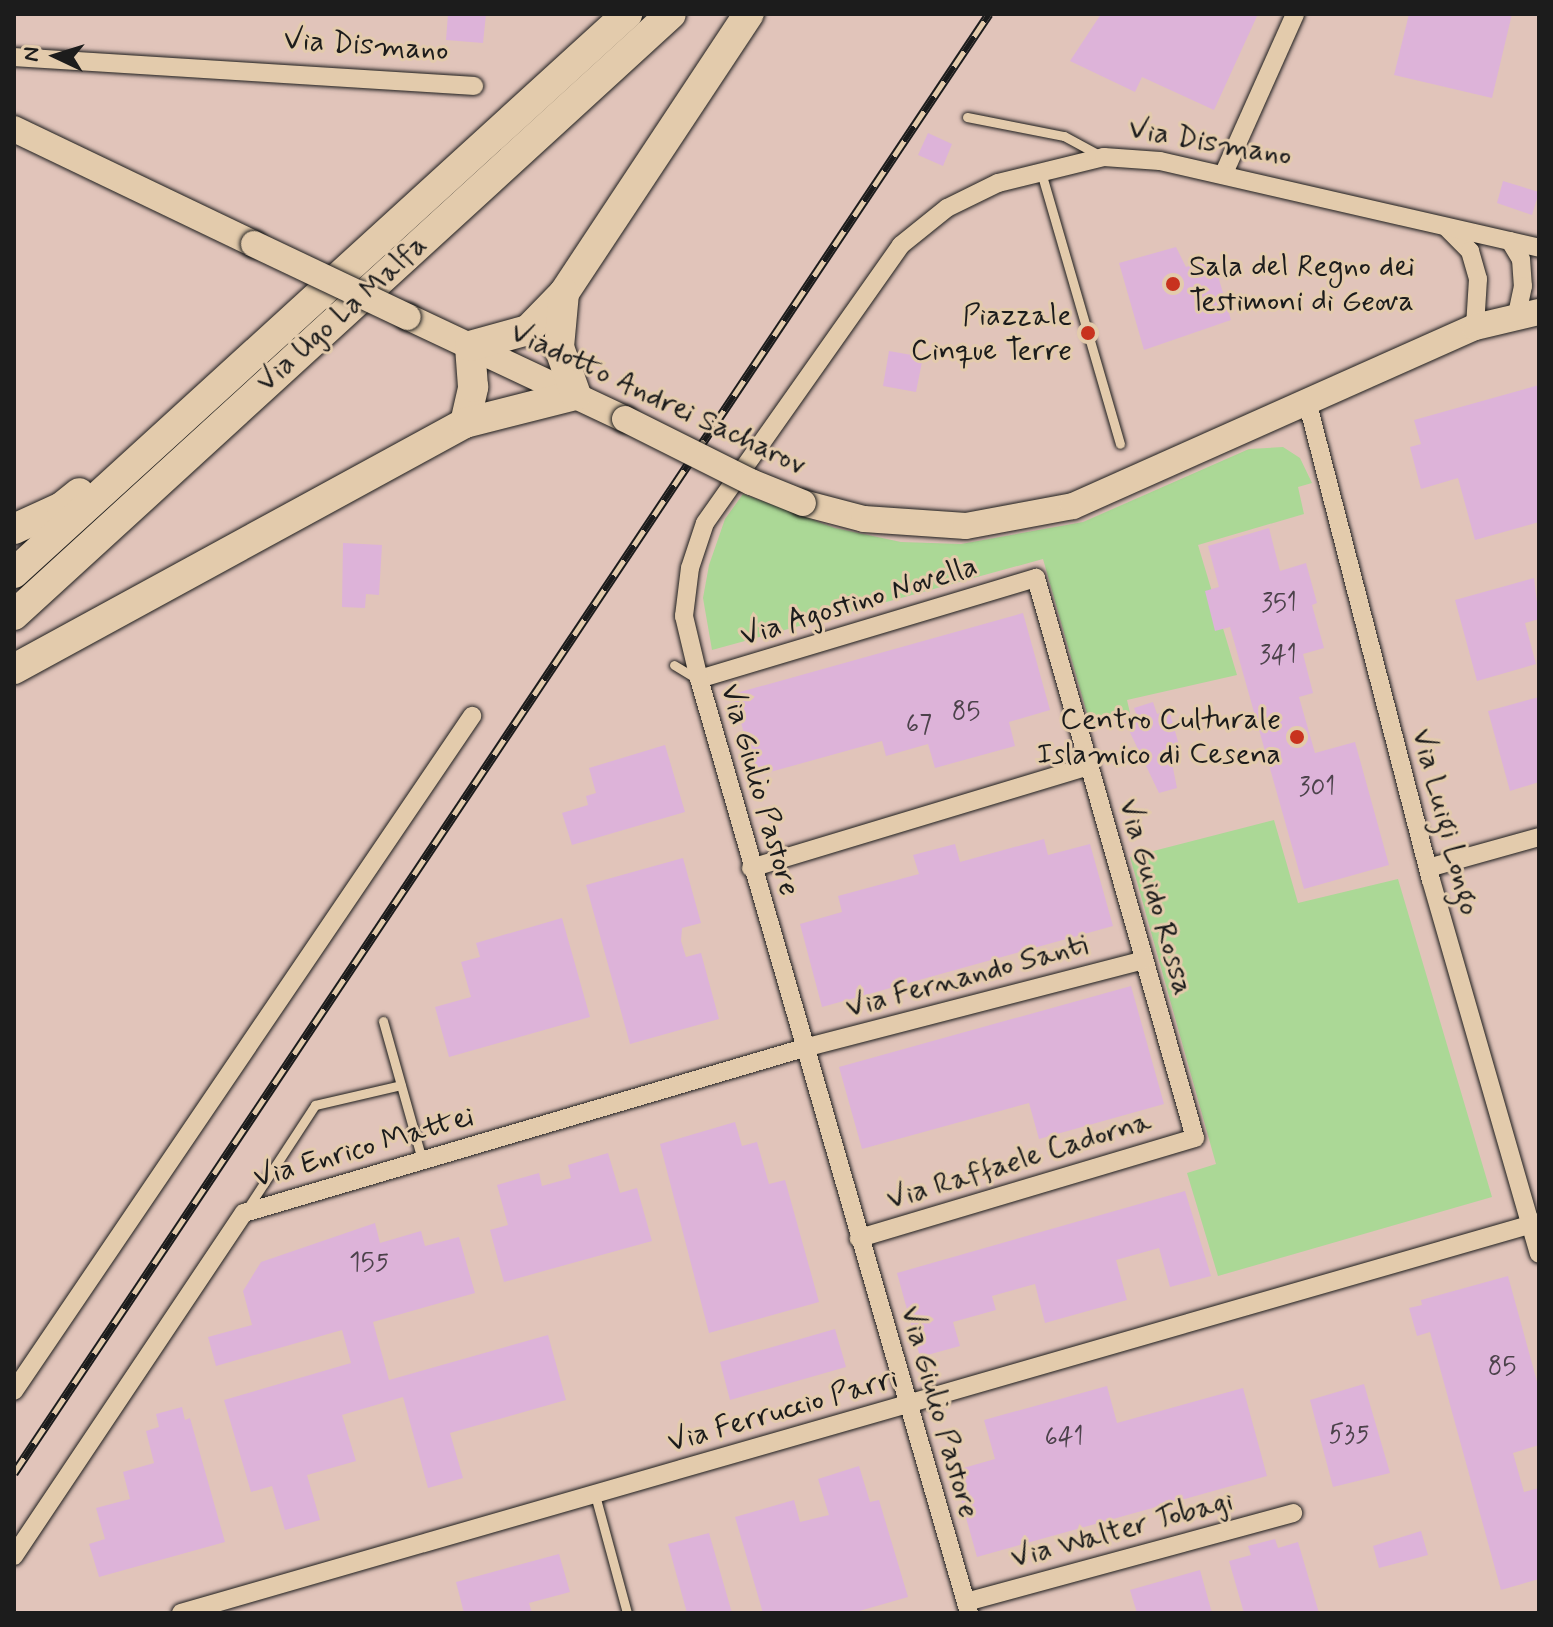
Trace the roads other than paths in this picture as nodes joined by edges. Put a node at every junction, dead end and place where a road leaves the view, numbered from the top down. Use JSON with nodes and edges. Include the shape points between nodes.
{"nodes":[{"id":1,"x":627,"y":14,"type":"edge"},
{"id":2,"x":671,"y":14,"type":"edge"},
{"id":3,"x":749,"y":14,"type":"edge"},
{"id":4,"x":1295,"y":14,"type":"edge"},
{"id":5,"x":14,"y":57,"type":"edge"},
{"id":6,"x":474,"y":86,"type":"dead end"},
{"id":7,"x":967,"y":117,"type":"dead end"},
{"id":8,"x":14,"y":129,"type":"edge"},
{"id":9,"x":1104,"y":157,"type":"junction"},
{"id":10,"x":1041,"y":172,"type":"junction"},
{"id":11,"x":1224,"y":173,"type":"junction"},
{"id":12,"x":1446,"y":227,"type":"junction"},
{"id":13,"x":1510,"y":241,"type":"junction"},
{"id":14,"x":1539,"y":248,"type":"edge"},
{"id":15,"x":564,"y":293,"type":"junction"},
{"id":16,"x":1527,"y":315,"type":"edge"},
{"id":17,"x":1475,"y":327,"type":"junction"},
{"id":18,"x":470,"y":346,"type":"junction"},
{"id":19,"x":257,"y":355,"type":"junction"},
{"id":20,"x":576,"y":395,"type":"junction"},
{"id":21,"x":1307,"y":401,"type":"junction"},
{"id":22,"x":465,"y":423,"type":"junction"},
{"id":23,"x":1120,"y":444,"type":"dead end"},
{"id":24,"x":14,"y":529,"type":"edge"},
{"id":25,"x":14,"y":573,"type":"edge"},
{"id":26,"x":1036,"y":578,"type":"joint"},
{"id":27,"x":14,"y":615,"type":"edge"},
{"id":28,"x":674,"y":665,"type":"dead end"},
{"id":29,"x":14,"y":669,"type":"edge"},
{"id":30,"x":699,"y":679,"type":"junction"},
{"id":31,"x":472,"y":716,"type":"dead end"},
{"id":32,"x":1089,"y":766,"type":"junction"},
{"id":33,"x":1539,"y":837,"type":"edge"},
{"id":34,"x":751,"y":868,"type":"junction"},
{"id":35,"x":1428,"y":868,"type":"junction"},
{"id":36,"x":1144,"y":960,"type":"junction"},
{"id":37,"x":383,"y":1021,"type":"dead end"},
{"id":38,"x":804,"y":1048,"type":"junction"},
{"id":39,"x":401,"y":1085,"type":"junction"},
{"id":40,"x":1195,"y":1138,"type":"joint"},
{"id":41,"x":422,"y":1160,"type":"junction"},
{"id":42,"x":244,"y":1213,"type":"junction"},
{"id":43,"x":1535,"y":1223,"type":"edge"},
{"id":44,"x":859,"y":1238,"type":"junction"},
{"id":45,"x":1539,"y":1254,"type":"edge"},
{"id":46,"x":14,"y":1391,"type":"edge"},
{"id":47,"x":907,"y":1404,"type":"junction"},
{"id":48,"x":595,"y":1495,"type":"junction"},
{"id":49,"x":1293,"y":1513,"type":"dead end"},
{"id":50,"x":14,"y":1556,"type":"edge"},
{"id":51,"x":967,"y":1607,"type":"edge"},
{"id":52,"x":181,"y":1613,"type":"edge"},
{"id":53,"x":627,"y":1613,"type":"edge"}],
"edges":[{"from":1,"to":19,"type":"highway","name":"Via Ugo La Malfa"},
{"from":2,"to":27,"type":"highway","name":"Via Ugo La Malfa"},
{"from":3,"to":15,"type":"highway"},
{"from":4,"to":11,"type":"street"},
{"from":5,"to":6,"type":"street","name":"Via Dismano"},
{"from":7,"to":9,"type":"lane","name":"Via Dismano","via":[[1064,136]]},
{"from":8,"to":18,"type":"main road","name":"Viadotto Andrei Sacharov","bridge":true},
{"from":9,"to":10,"type":"street","name":"Via Giulio Pastore"},
{"from":9,"to":11,"type":"street","name":"Via Dismano"},
{"from":10,"to":23,"type":"lane"},
{"from":10,"to":30,"type":"street","name":"Via Giulio Pastore","via":[[998,183],[947,208],[901,245],[705,523],[690,568],[684,616]]},
{"from":11,"to":12,"type":"street","name":"Via Dismano"},
{"from":12,"to":13,"type":"street","name":"Via Dismano"},
{"from":12,"to":17,"type":"street","via":[[1470,251]]},
{"from":13,"to":14,"type":"street","name":"Via Dismano"},
{"from":13,"to":16,"type":"street","via":[[1521,259]]},
{"from":15,"to":18,"type":"highway","via":[[528,330]]},
{"from":15,"to":20,"type":"highway","via":[[559,347]]},
{"from":16,"to":17,"type":"main road"},
{"from":17,"to":21,"type":"main road","name":"Viadotto Andrei Sacharov"},
{"from":18,"to":20,"type":"main road","name":"Viadotto Andrei Sacharov"},
{"from":18,"to":22,"type":"highway","via":[[473,387]]},
{"from":19,"to":24,"type":"highway","via":[[176,409],[62,507]]},
{"from":19,"to":25,"type":"highway","name":"Via Ugo La Malfa"},
{"from":20,"to":21,"type":"main road","name":"Viadotto Andrei Sacharov","bridge":true,"via":[[803,503],[864,519],[966,526],[1073,506]]},
{"from":20,"to":22,"type":"highway"},
{"from":21,"to":35,"type":"street","name":"Via Luigi Longo"},
{"from":22,"to":29,"type":"highway"},
{"from":26,"to":30,"type":"street","name":"Via Agostino Novella"},
{"from":26,"to":32,"type":"street","name":"Via Guido Rossa"},
{"from":28,"to":30,"type":"lane"},
{"from":30,"to":34,"type":"street","name":"Via Giulio Pastore"},
{"from":31,"to":46,"type":"street"},
{"from":32,"to":34,"type":"street"},
{"from":32,"to":36,"type":"street","name":"Via Guido Rossa"},
{"from":33,"to":35,"type":"street"},
{"from":34,"to":38,"type":"street","name":"Via Giulio Pastore"},
{"from":35,"to":43,"type":"street","name":"Via Luigi Longo"},
{"from":36,"to":38,"type":"street","name":"Via Fernando Santi"},
{"from":36,"to":40,"type":"street","name":"Via Guido Rossa"},
{"from":37,"to":39,"type":"lane"},
{"from":38,"to":41,"type":"street","name":"Via Enrico Mattei"},
{"from":38,"to":44,"type":"street","name":"Via Giulio Pastore"},
{"from":39,"to":41,"type":"lane"},
{"from":39,"to":42,"type":"lane","via":[[315,1105]]},
{"from":40,"to":44,"type":"street","name":"Via Raffaele Cadorna"},
{"from":41,"to":42,"type":"street","name":"Via Enrico Mattei"},
{"from":42,"to":50,"type":"street","name":"Via Enrico Mattei"},
{"from":43,"to":45,"type":"street","name":"Via Luigi Longo"},
{"from":43,"to":47,"type":"street","name":"Via Ferruccio Parri"},
{"from":44,"to":47,"type":"street","name":"Via Giulio Pastore"},
{"from":47,"to":48,"type":"street","name":"Via Ferruccio Parri"},
{"from":47,"to":51,"type":"street","name":"Via Giulio Pastore"},
{"from":48,"to":52,"type":"street","name":"Via Ferruccio Parri"},
{"from":48,"to":53,"type":"lane"},
{"from":49,"to":51,"type":"street","name":"Via Walter Tobagi"}]}
